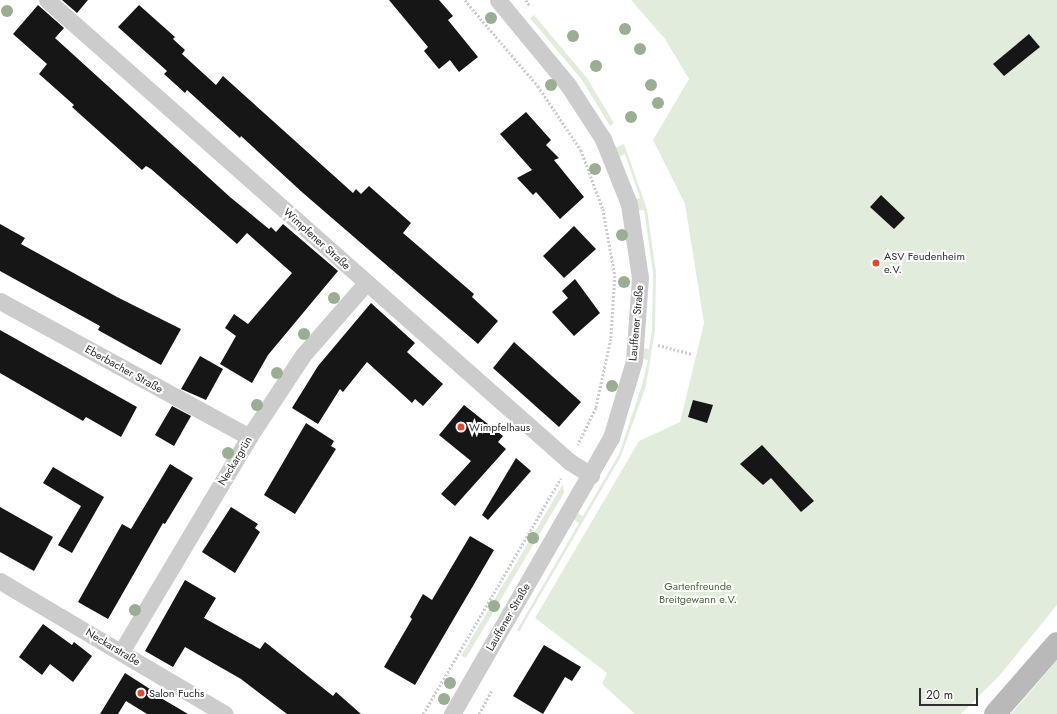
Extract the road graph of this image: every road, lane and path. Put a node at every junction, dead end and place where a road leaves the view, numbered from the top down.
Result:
1 (47, 0) edge
2 (465, 0) edge
3 (498, 0) edge
4 (526, 0) edge
5 (530, 6) dead end
6 (366, 283) junction
7 (0, 301) edge
8 (658, 345) dead end
9 (692, 354) dead end
10 (249, 438) junction
11 (570, 462) junction
12 (591, 475) junction
13 (0, 581) edge
14 (1057, 643) edge
15 (121, 652) junction
16 (491, 691) dead end
17 (225, 714) edge
18 (423, 714) edge
19 (452, 714) edge
20 (479, 714) edge
21 (995, 714) edge

1 - 6 street, Wimpfener Straße
2 - 11 path
3 - 12 street, Lauffener Straße
4 - 5 path
6 - 10 street, Neckargrün
6 - 11 street, Wimpfener Straße
7 - 10 street, Eberbacher Straße
8 - 9 path
10 - 15 street, Neckargrün
11 - 12 street, Wimpfener Straße
11 - 18 path
12 - 19 street, Lauffener Straße
13 - 15 street, Neckarstraße
14 - 21 main road
15 - 17 street, Neckarstraße
16 - 20 path

